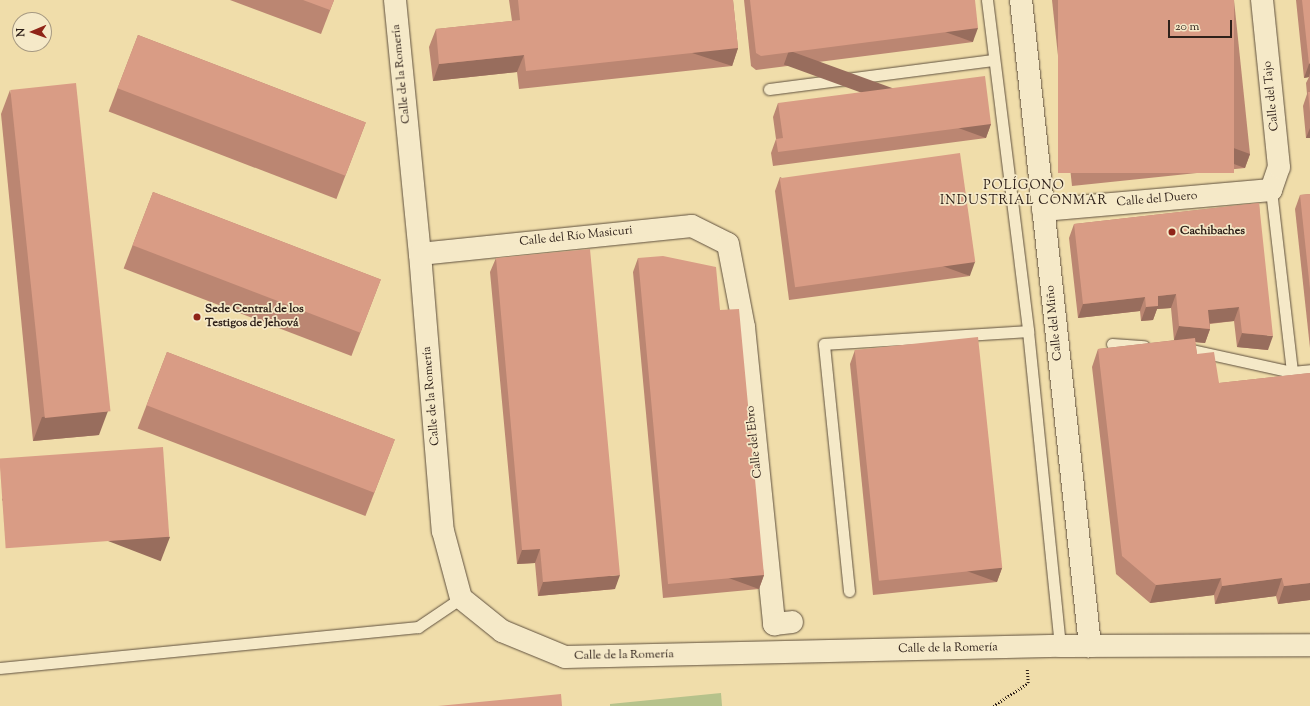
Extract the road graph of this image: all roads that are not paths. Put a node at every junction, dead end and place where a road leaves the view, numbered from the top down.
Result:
1 (395, 0) edge
2 (987, 0) edge
3 (1021, 0) edge
4 (1262, 0) edge
5 (994, 60) junction
6 (769, 89) dead end
7 (1271, 190) junction
8 (1043, 210) junction
9 (728, 244) joint
10 (420, 254) junction
11 (1028, 331) junction
12 (1112, 344) dead end
13 (1156, 347) edge
14 (1170, 348) edge
15 (1310, 370) edge
16 (1292, 372) junction
17 (848, 591) dead end
18 (461, 598) junction
19 (792, 622) dead end
20 (1310, 645) edge
21 (1060, 646) junction
22 (1090, 646) junction
23 (0, 668) edge

1 - 10 street, Calle de la Romería
2 - 5 lane
3 - 8 street, Calle del Miño
4 - 7 street, Calle del Tajo
5 - 6 lane
5 - 11 lane
7 - 8 street, Calle del Duero
7 - 16 lane
8 - 22 street, Calle del Miño
9 - 10 street, Calle del Río Masicuri
9 - 19 street, Calle del Ebro
10 - 18 street, Calle de la Romería
11 - 17 lane
11 - 21 lane
12 - 13 lane
14 - 16 lane
15 - 16 lane
18 - 21 street, Calle de la Romería
18 - 23 lane
20 - 22 street, Calle de la Romería
21 - 22 street, Calle de la Romería

